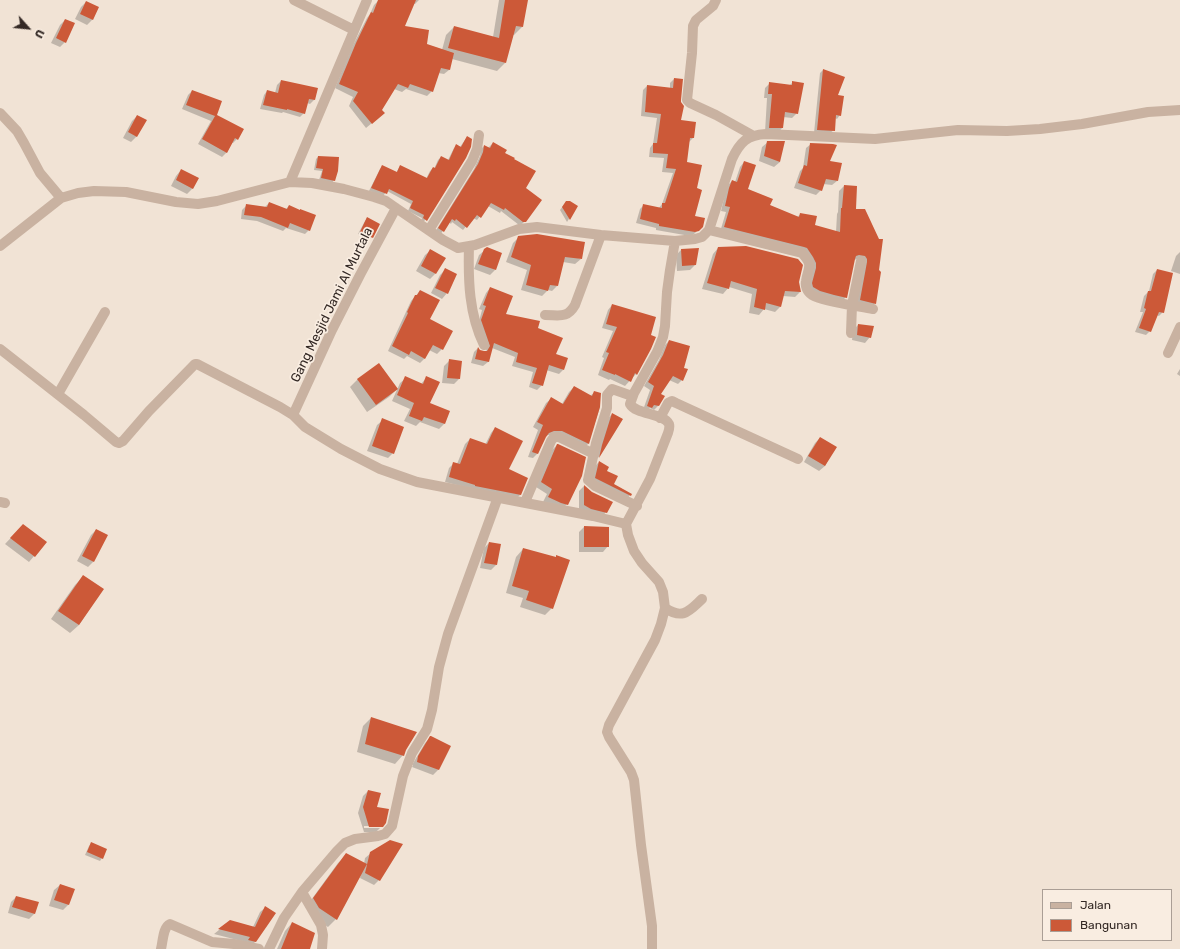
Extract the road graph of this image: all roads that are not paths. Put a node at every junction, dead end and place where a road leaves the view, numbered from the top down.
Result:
1 (294, 0) edge
2 (367, 0) edge
3 (716, 0) edge
4 (354, 30) junction
5 (1180, 110) edge
6 (0, 113) edge
7 (479, 135) dead end
8 (752, 135) junction
9 (290, 182) junction
10 (61, 198) junction
11 (396, 208) junction
12 (429, 230) junction
13 (709, 230) junction
14 (601, 235) junction
15 (675, 241) junction
16 (0, 246) edge
17 (469, 246) junction
18 (862, 262) dead end
19 (852, 305) junction
20 (873, 308) dead end
21 (105, 312) dead end
22 (545, 315) dead end
23 (1180, 327) edge
24 (851, 333) dead end
25 (484, 345) dead end
26 (0, 349) edge
27 (1168, 353) dead end
28 (58, 394) junction
29 (632, 396) junction
30 (293, 415) junction
31 (660, 418) junction
32 (594, 454) junction
33 (798, 459) dead end
34 (498, 497) junction
35 (525, 502) junction
36 (637, 506) junction
37 (626, 524) junction
38 (702, 599) dead end
39 (665, 608) junction
40 (302, 892) junction
41 (211, 946) edge
42 (161, 949) edge
43 (259, 949) edge
44 (269, 949) edge
45 (322, 949) edge
46 (652, 949) edge

1 - 4 street
2 - 4 street
3 - 8 street
4 - 9 street
5 - 8 street
6 - 10 street
7 - 12 street
8 - 13 street
9 - 10 street
9 - 11 street
10 - 16 street
11 - 12 street
11 - 30 street, Gang Mesjid Jami Al Murtala
12 - 17 street
13 - 15 street
13 - 19 street
14 - 15 street
14 - 17 street
14 - 22 street
15 - 29 street
17 - 25 street
18 - 19 street
19 - 20 street
19 - 24 street
21 - 28 street
23 - 27 street
26 - 28 street
28 - 30 street
29 - 31 street
29 - 32 street
30 - 34 street
31 - 33 street
31 - 36 street
32 - 35 street
32 - 36 street
34 - 35 street
34 - 40 street
35 - 37 street
36 - 37 street
37 - 39 street
38 - 39 street
39 - 46 street
40 - 44 street
40 - 45 street
41 - 42 street
41 - 43 street

